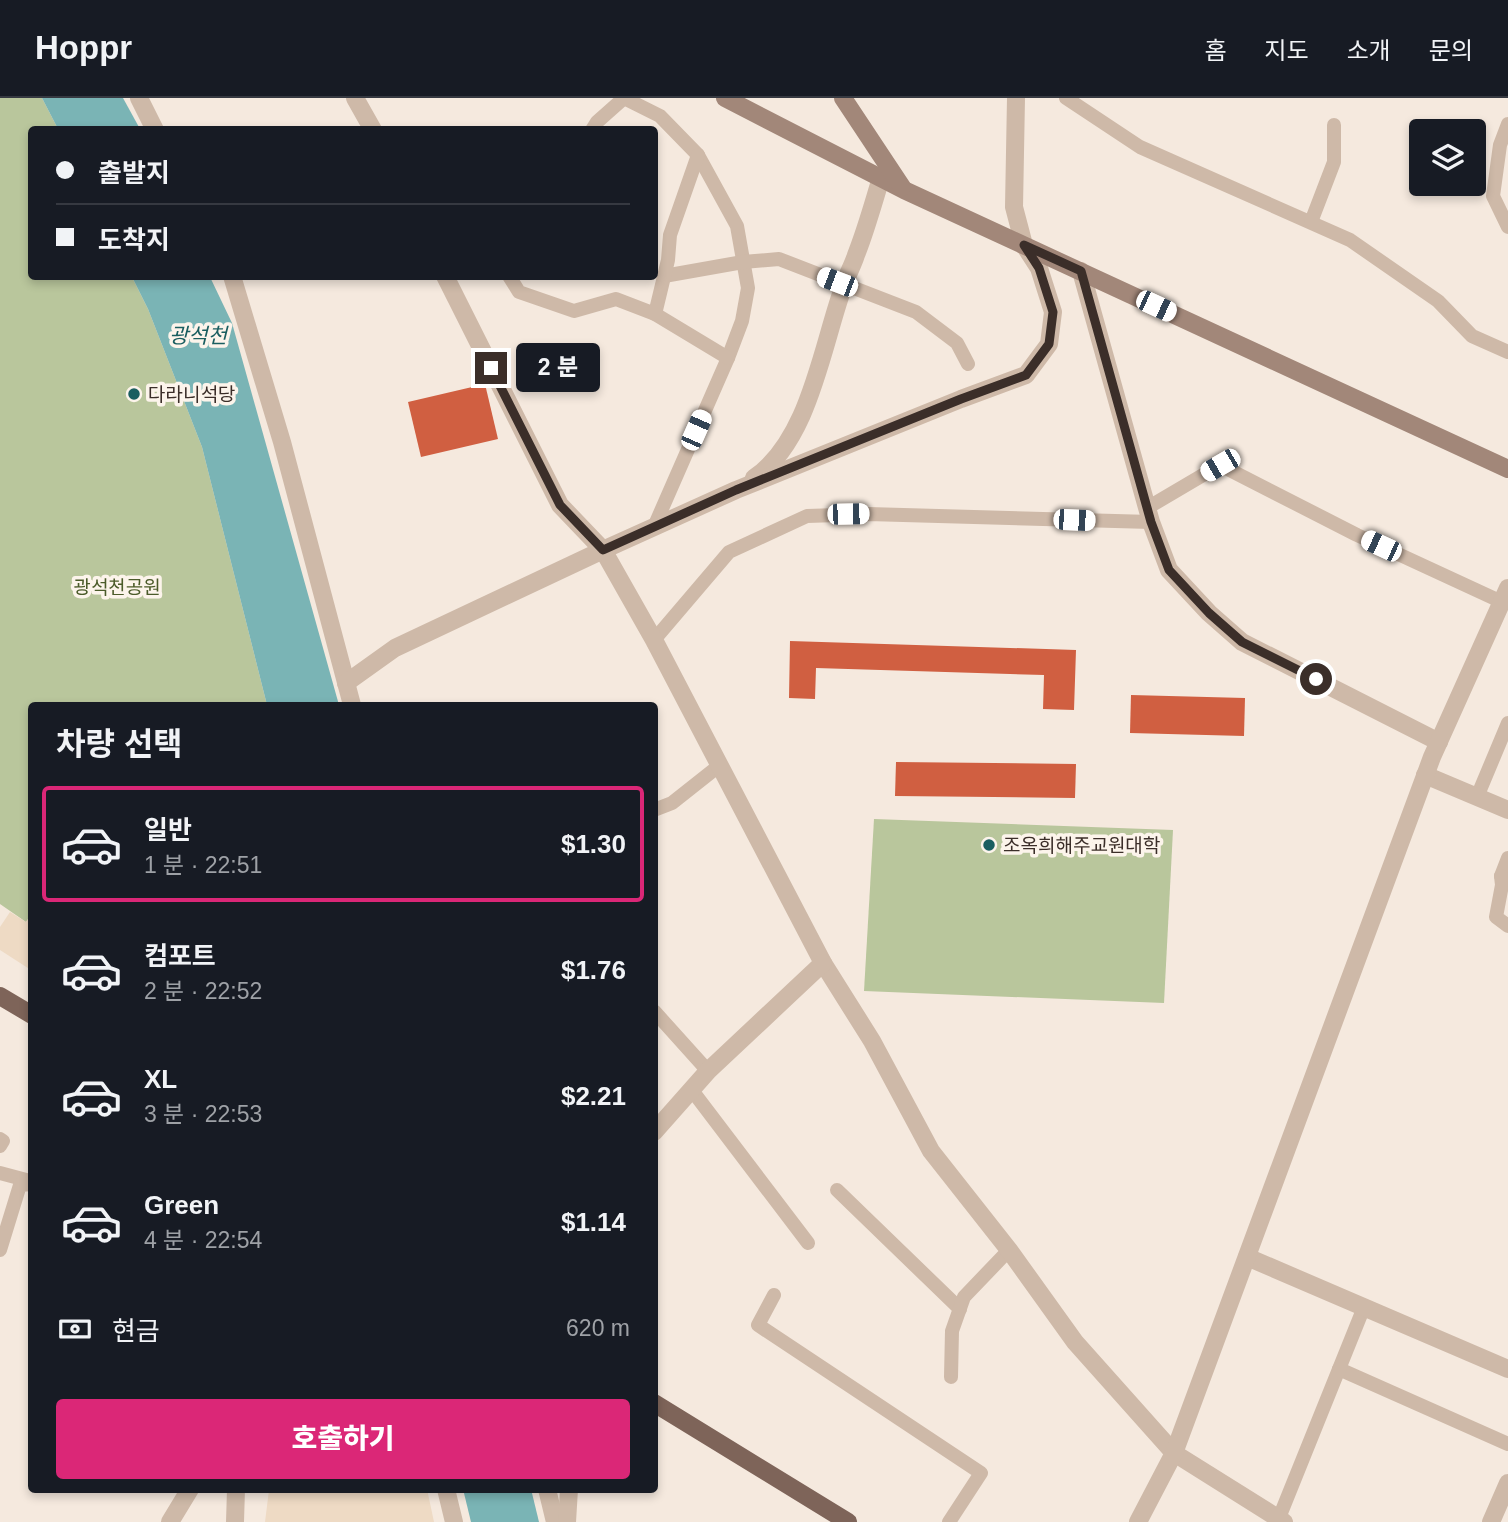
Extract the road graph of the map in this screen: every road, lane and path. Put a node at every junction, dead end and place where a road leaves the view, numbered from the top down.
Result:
1 (139, 98) edge
2 (355, 98) edge
3 (624, 98) edge
4 (727, 98) edge
5 (843, 98) edge
6 (1016, 98) edge
7 (1066, 98) edge
8 (1508, 124) edge
9 (1334, 125) dead end
10 (153, 126) edge
11 (372, 126) edge
12 (594, 126) edge
13 (698, 155) junction
14 (881, 178) junction
15 (904, 190) junction
16 (1311, 222) junction
17 (1508, 227) edge
18 (1024, 245) junction
19 (743, 261) junction
20 (1081, 271) junction
21 (664, 276) junction
22 (233, 280) edge
23 (447, 280) edge
24 (512, 280) edge
25 (844, 284) junction
26 (655, 314) junction
27 (1508, 352) edge
28 (728, 358) junction
29 (968, 364) dead end
30 (1508, 469) edge
31 (736, 490) junction
32 (1149, 515) junction
33 (654, 527) junction
34 (603, 550) junction
35 (1505, 595) edge
36 (654, 640) junction
37 (346, 683) junction
38 (351, 702) edge
39 (1508, 723) edge
40 (1438, 742) junction
41 (720, 765) junction
42 (1425, 775) junction
43 (1477, 797) junction
44 (658, 808) edge
45 (1508, 810) edge
46 (1508, 858) edge
47 (1505, 877) edge
48 (1508, 926) edge
49 (823, 963) junction
50 (0, 996) edge
51 (28, 1013) edge
52 (658, 1015) edge
53 (708, 1071) junction
54 (691, 1089) junction
55 (658, 1127) edge
56 (0, 1139) edge
57 (0, 1146) edge
58 (0, 1173) edge
59 (28, 1181) edge
60 (28, 1183) edge
61 (837, 1190) dead end
62 (808, 1243) dead end
63 (0, 1250) edge
64 (1009, 1250) junction
65 (1247, 1257) junction
66 (774, 1295) dead end
67 (1364, 1307) junction
68 (960, 1309) junction
69 (1339, 1369) junction
70 (1508, 1369) edge
71 (951, 1377) dead end
72 (658, 1405) edge
73 (1508, 1444) edge
74 (1174, 1453) junction
75 (1508, 1483) edge
76 (188, 1493) edge
77 (236, 1493) edge
78 (447, 1493) edge
79 (548, 1493) edge
80 (569, 1493) edge
81 (1282, 1520) edge
82 (170, 1522) edge
83 (235, 1522) edge
84 (454, 1522) edge
85 (555, 1522) edge
86 (567, 1522) edge
87 (848, 1522) edge
88 (949, 1522) edge
89 (1138, 1522) edge
90 (1491, 1522) edge

1 - 10 street
2 - 11 street
3 - 12 street
3 - 13 street
4 - 14 main road
5 - 15 main road
6 - 18 street
7 - 16 street
8 - 17 street
9 - 16 street
13 - 19 street
13 - 21 street
14 - 15 main road
14 - 25 street
15 - 18 main road
16 - 27 street
18 - 20 main road
18 - 31 street
19 - 21 street
19 - 25 street
19 - 28 street
20 - 30 main road
20 - 32 street
21 - 26 street
22 - 37 street
23 - 34 street
24 - 26 street
25 - 29 street
25 - 31 street
26 - 28 street
28 - 33 street
31 - 33 street
32 - 35 street
32 - 36 street
32 - 40 street
33 - 34 street
34 - 36 street
34 - 37 street
35 - 40 street
36 - 41 street
37 - 38 street
39 - 43 street
40 - 42 street
41 - 44 street
41 - 49 street
42 - 43 street
42 - 65 street
43 - 45 street
46 - 47 street
47 - 48 street
49 - 53 street
49 - 64 street
50 - 51 main road
52 - 53 street
53 - 54 street
54 - 55 street
54 - 62 street
56 - 57 street
58 - 59 street
60 - 63 street
61 - 68 street
64 - 68 street
64 - 74 street
65 - 67 street
65 - 74 street
66 - 88 street
67 - 69 street
67 - 70 street
68 - 71 street
69 - 73 street
69 - 81 street
72 - 87 main road
74 - 81 street
74 - 89 street
75 - 90 street
76 - 82 street
77 - 83 street
78 - 84 street
79 - 85 street
80 - 86 street

